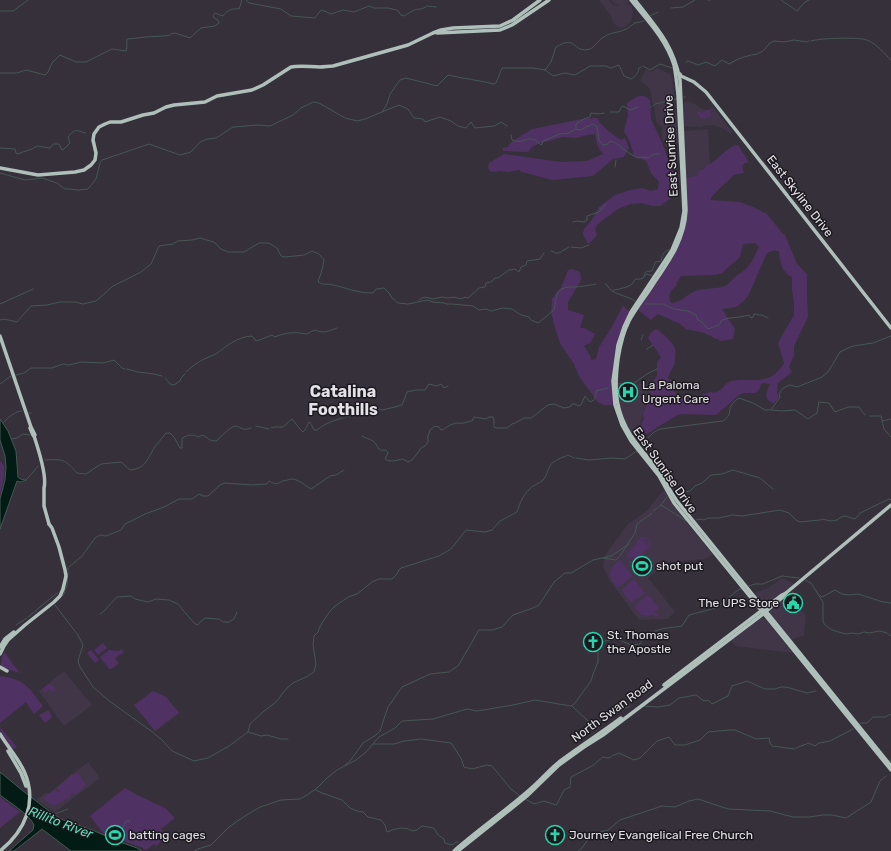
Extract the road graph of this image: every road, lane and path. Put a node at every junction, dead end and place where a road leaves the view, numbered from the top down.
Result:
1 (540, 0) edge
2 (549, 0) edge
3 (633, 1) edge
4 (432, 34) junction
5 (678, 69) junction
6 (691, 80) junction
7 (679, 81) junction
8 (0, 168) edge
9 (891, 328) edge
10 (0, 336) edge
11 (891, 505) edge
12 (763, 611) junction
13 (25, 625) junction
14 (0, 646) edge
15 (0, 654) edge
16 (0, 667) edge
17 (7, 671) dead end
18 (664, 687) junction
19 (0, 734) edge
20 (0, 739) edge
21 (891, 766) edge
22 (891, 770) edge
23 (28, 792) junction
24 (0, 851) edge
25 (454, 851) edge
26 (458, 851) edge

1 - 4 main road
2 - 4 main road
3 - 5 main road
3 - 7 main road
4 - 8 main road
5 - 6 main road, East Skyline Drive
5 - 7 main road
6 - 7 main road
6 - 9 main road, East Skyline Drive
7 - 12 main road, East Sunrise Drive
10 - 13 main road
11 - 12 main road, North Swan Road
12 - 18 main road, North Swan Road
12 - 21 main road, East Sunrise Drive
12 - 22 main road, East Sunrise Drive
13 - 14 main road
13 - 15 main road
16 - 17 main road
18 - 25 main road, North Swan Road
18 - 26 main road, North Swan Road
19 - 23 main road
20 - 23 main road
23 - 24 main road

